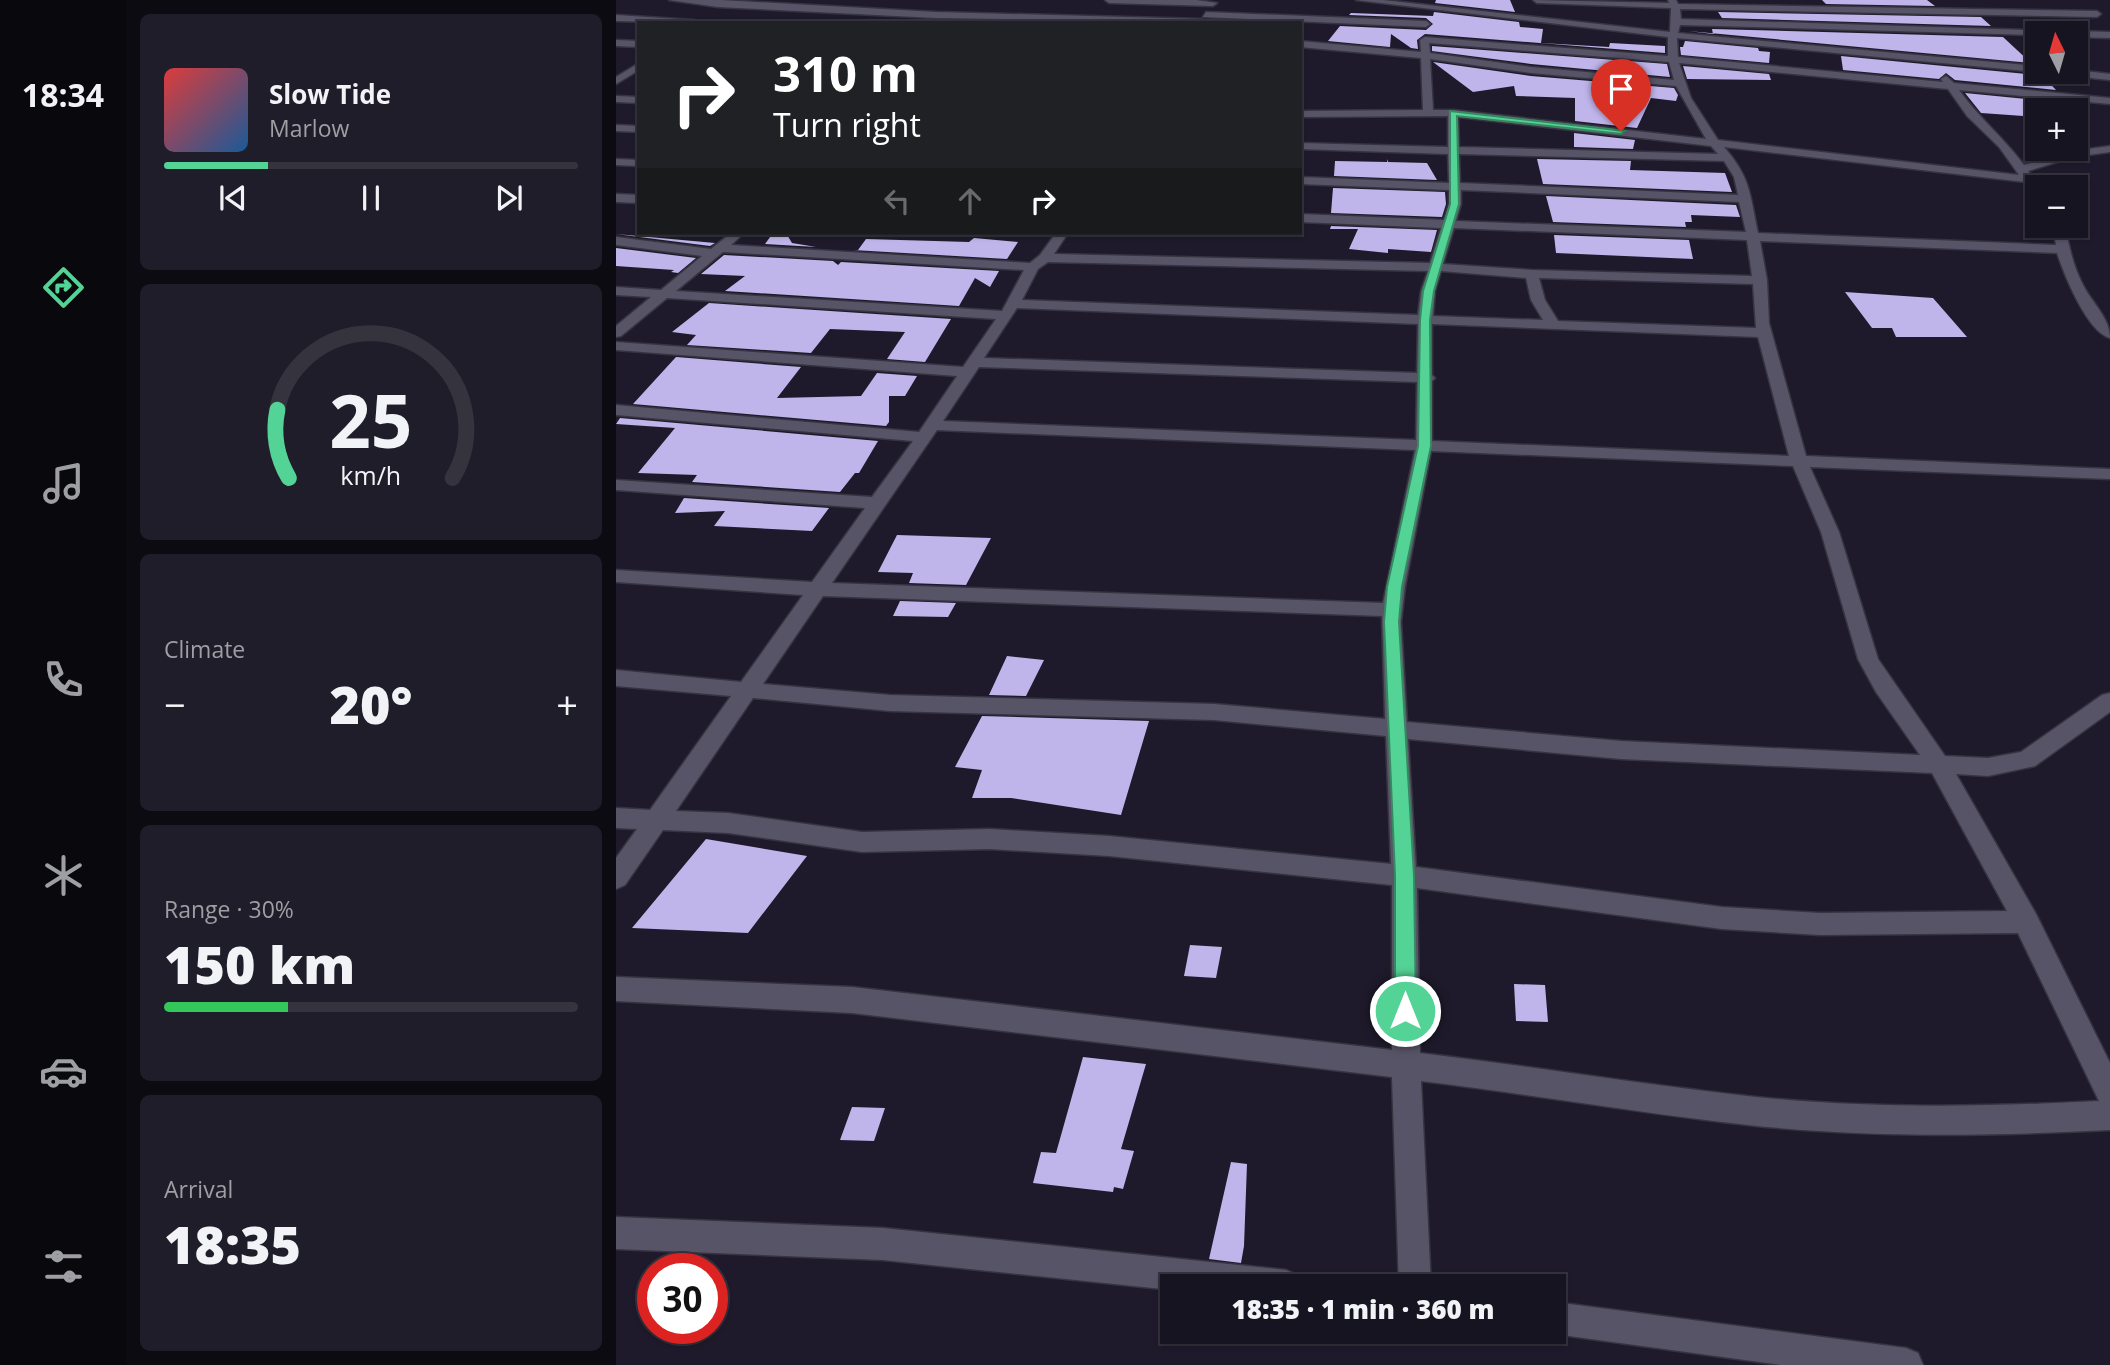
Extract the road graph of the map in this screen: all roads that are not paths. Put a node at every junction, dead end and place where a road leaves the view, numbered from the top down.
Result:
1 (673, 0) edge
2 (1109, 0) edge
3 (1360, 0) edge
4 (1537, 0) edge
5 (1879, 0) edge
6 (2077, 0) edge
7 (720, 2) edge
8 (1214, 2) edge
9 (1673, 3) edge
10 (1428, 5) edge
11 (1888, 11) junction
12 (969, 15) edge
13 (616, 18) edge
14 (1203, 20) edge
15 (664, 21) edge
16 (698, 21) edge
17 (1259, 21) edge
18 (1302, 22) edge
19 (1678, 22) junction
20 (1426, 24) junction
21 (1905, 30) junction
22 (2025, 32) edge
23 (2088, 34) edge
24 (1675, 35) junction
25 (2110, 35) edge
26 (1425, 40) junction
27 (1913, 40) dead end
28 (616, 43) edge
29 (637, 44) edge
30 (1302, 44) edge
31 (1920, 49) dead end
32 (1424, 55) junction
33 (1928, 58) junction
34 (1673, 61) junction
35 (2025, 68) edge
36 (616, 69) edge
37 (635, 71) edge
38 (2088, 75) edge
39 (2110, 77) edge
40 (616, 81) edge
41 (1679, 83) junction
42 (1951, 86) junction
43 (616, 99) edge
44 (637, 100) edge
45 (2110, 101) edge
46 (1428, 112) junction
47 (1453, 113) junction
48 (1302, 114) edge
49 (616, 128) edge
50 (637, 129) edge
51 (1714, 143) junction
52 (1302, 146) edge
53 (1454, 149) junction
54 (2110, 149) edge
55 (1727, 158) junction
56 (616, 162) edge
57 (637, 163) edge
58 (2023, 174) junction
59 (2025, 176) edge
60 (1302, 180) edge
61 (1455, 186) junction
62 (616, 198) edge
63 (637, 199) edge
64 (1744, 199) junction
65 (1302, 218) edge
66 (1450, 224) junction
67 (735, 235) edge
68 (1060, 235) edge
69 (1752, 236) junction
70 (2060, 238) edge
71 (616, 241) edge
72 (2061, 249) junction
73 (716, 250) junction
74 (1039, 262) junction
75 (1436, 267) junction
76 (1532, 274) junction
77 (1760, 280) junction
78 (616, 291) edge
79 (665, 295) junction
80 (1009, 310) junction
81 (1425, 320) junction
82 (1552, 323) junction
83 (2108, 331) edge
84 (616, 332) edge
85 (1765, 333) junction
86 (616, 346) edge
87 (971, 367) junction
88 (1427, 378) junction
89 (616, 410) edge
90 (927, 431) junction
91 (1424, 446) junction
92 (1799, 460) junction
93 (2110, 474) edge
94 (616, 485) edge
95 (877, 503) junction
96 (616, 576) edge
97 (817, 589) junction
98 (1392, 610) junction
99 (616, 678) edge
100 (746, 692) junction
101 (2110, 701) edge
102 (1395, 729) junction
103 (1938, 766) junction
104 (616, 818) edge
105 (655, 821) junction
106 (1404, 876) junction
107 (616, 878) edge
108 (2027, 922) junction
109 (616, 989) edge
110 (1406, 1065) junction
111 (2110, 1093) edge
112 (2110, 1115) edge
113 (616, 1233) edge
114 (1171, 1274) edge
115 (1415, 1274) edge
116 (1566, 1320) edge
117 (1906, 1365) edge

1 - 7 street
2 - 8 street
3 - 10 street
4 - 9 street
5 - 11 street
6 - 11 street
7 - 12 street
7 - 16 street
8 - 14 street
9 - 11 street
9 - 19 street
10 - 20 street
10 - 24 street
11 - 21 street
12 - 14 street
13 - 15 street
14 - 17 street
18 - 20 street
19 - 21 street
19 - 24 street
20 - 26 street
21 - 22 street
21 - 27 street
23 - 25 street
24 - 33 street
24 - 34 street
26 - 32 street
26 - 34 street
28 - 29 street
30 - 32 street
31 - 33 street
32 - 41 street
32 - 46 street
33 - 35 street
33 - 42 street
34 - 41 street
34 - 42 street
36 - 37 street
37 - 40 street
38 - 39 street
41 - 51 street
42 - 45 street
42 - 58 street
43 - 44 street
46 - 47 street
46 - 48 street
47 - 51 street
47 - 53 street
49 - 50 street
51 - 55 street
51 - 58 street
52 - 53 street
53 - 55 street
53 - 61 street
54 - 58 street
55 - 64 street
56 - 57 street
58 - 59 street
60 - 61 street
61 - 64 street
61 - 66 street
62 - 63 street
64 - 69 street
65 - 66 street
66 - 69 street
66 - 75 street
67 - 73 street
68 - 74 street
69 - 72 street
69 - 77 street
70 - 72 street
71 - 73 street
72 - 83 street
73 - 74 street
73 - 79 street
74 - 75 street
74 - 80 street
75 - 76 street
75 - 81 street
76 - 77 street
76 - 82 street
77 - 85 street
78 - 79 street
79 - 80 street
79 - 84 street
80 - 81 street
80 - 87 street
81 - 82 street
81 - 88 street
82 - 85 street
85 - 92 street
86 - 87 street
87 - 88 street
87 - 90 street
88 - 91 street
89 - 90 street
90 - 91 street
90 - 95 street
91 - 92 street
91 - 98 street
92 - 93 street
92 - 103 street
94 - 95 street
95 - 97 street
96 - 97 street
97 - 98 street
97 - 100 street
98 - 102 street
99 - 100 street
100 - 102 street
100 - 105 street
101 - 103 street
102 - 103 street
102 - 106 street
103 - 108 street
104 - 105 street
105 - 106 street
105 - 107 street
106 - 108 street
106 - 110 street
108 - 111 street
109 - 110 street
110 - 112 street
110 - 115 street
113 - 114 street
116 - 117 street

